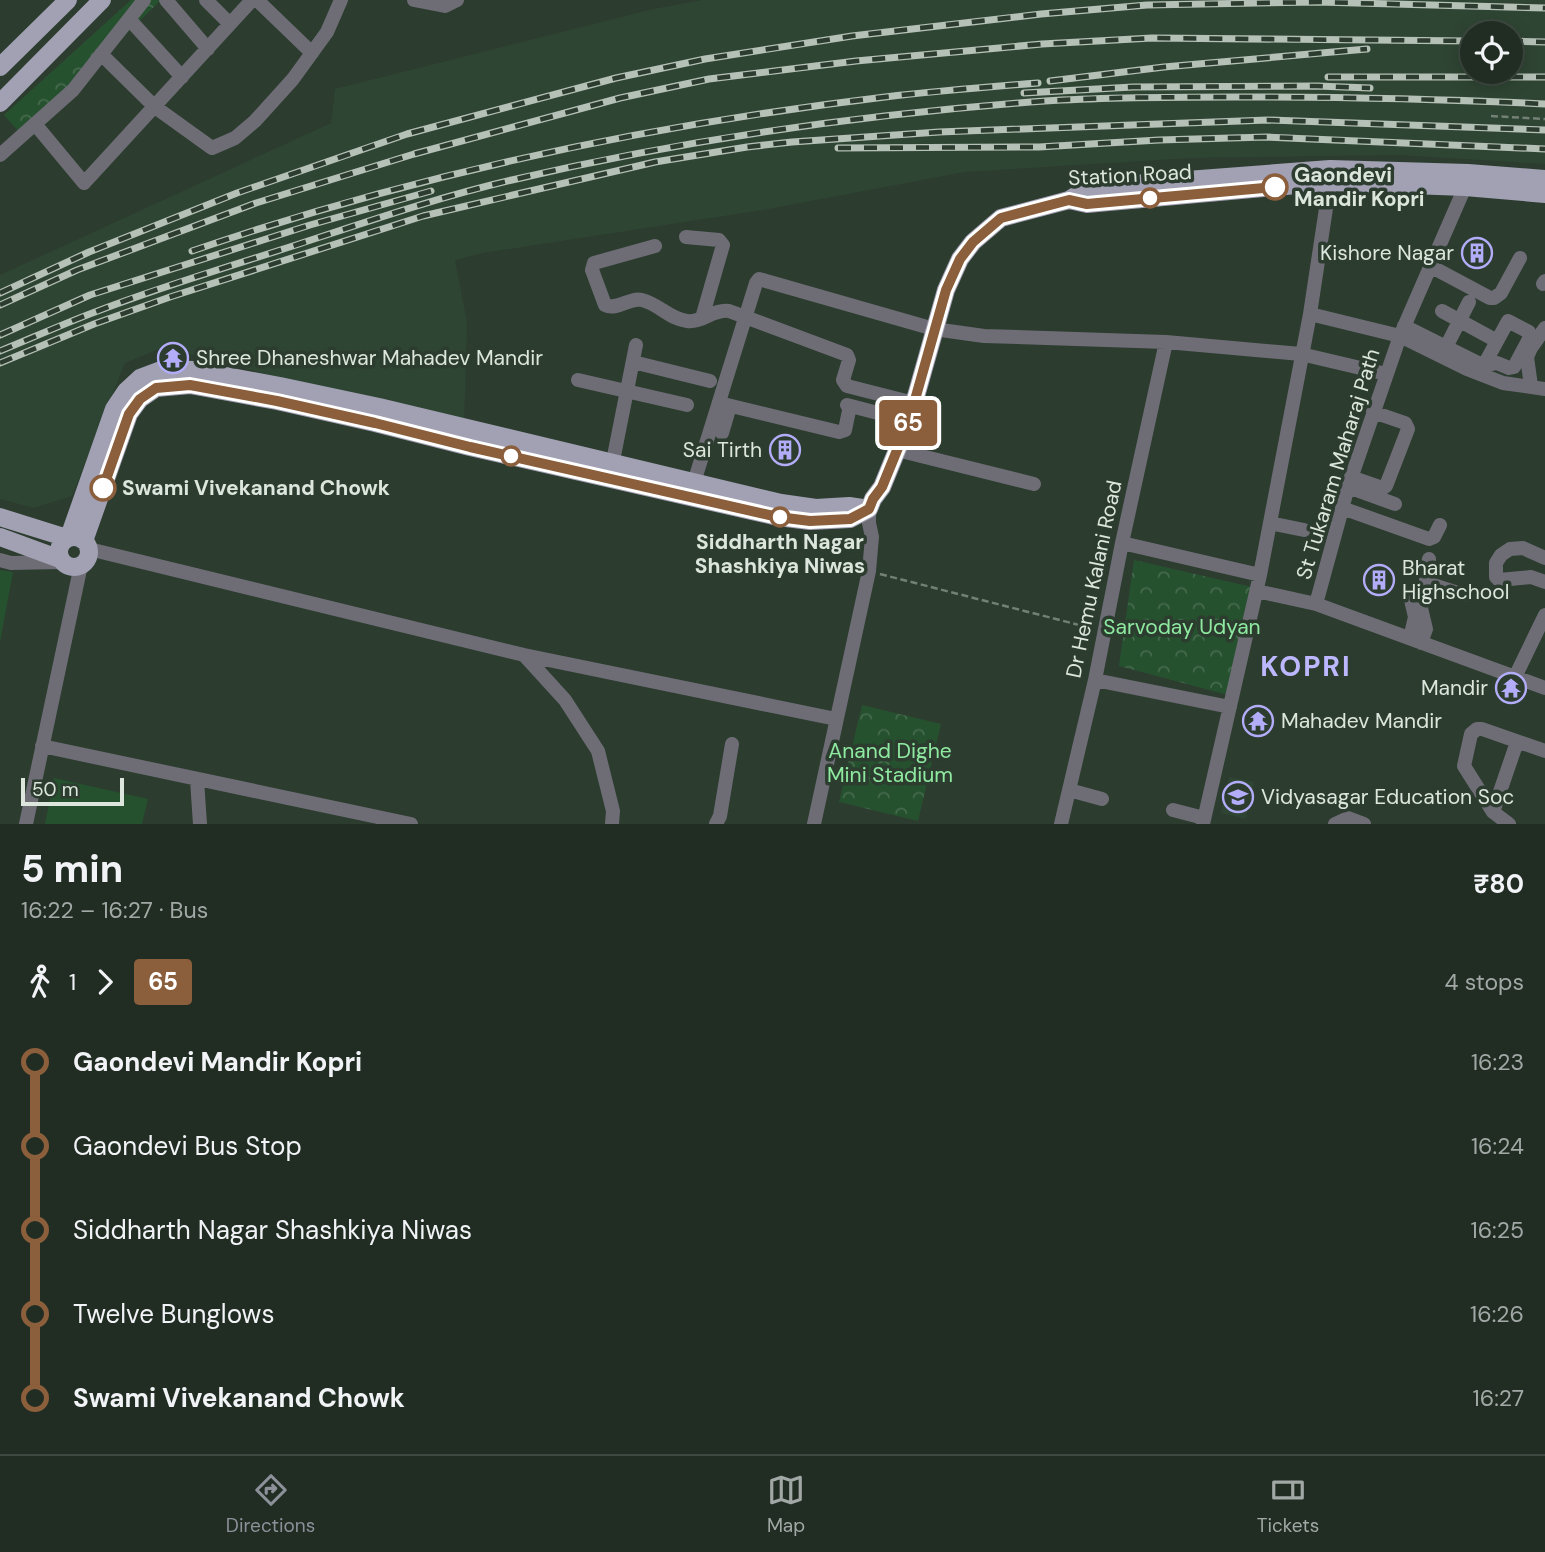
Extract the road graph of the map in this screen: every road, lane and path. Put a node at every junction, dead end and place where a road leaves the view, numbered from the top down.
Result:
1 (68, 0) edge
2 (89, 0) edge
3 (102, 0) edge
4 (144, 0) edge
5 (166, 0) edge
6 (206, 0) edge
7 (254, 0) edge
8 (341, 0) edge
9 (414, 0) edge
10 (457, 0) edge
11 (129, 19) junction
12 (230, 24) junction
13 (208, 48) junction
14 (312, 53) junction
15 (101, 54) junction
16 (27, 63) junction
17 (0, 67) edge
18 (182, 77) junction
19 (0, 78) edge
20 (0, 102) edge
21 (155, 107) junction
22 (1491, 116) dead end
23 (1545, 119) edge
24 (35, 124) junction
25 (0, 155) edge
26 (1330, 176) junction
27 (1466, 180) junction
28 (1533, 183) edge
29 (1545, 194) edge
30 (686, 237) dead end
31 (655, 246) dead end
32 (1520, 258) dead end
33 (1430, 266) junction
34 (1469, 302) dead end
35 (1443, 311) dead end
36 (1310, 314) junction
37 (745, 317) junction
38 (702, 318) junction
39 (1460, 321) junction
40 (1545, 328) edge
41 (934, 329) junction
42 (1402, 331) junction
43 (1497, 341) junction
44 (1166, 342) junction
45 (636, 345) dead end
46 (1444, 351) junction
47 (1301, 354) junction
48 (633, 362) junction
49 (1484, 365) junction
50 (1386, 374) junction
51 (1545, 378) edge
52 (578, 380) dead end
53 (710, 381) dead end
54 (1535, 383) edge
55 (627, 391) junction
56 (914, 403) junction
57 (687, 405) dead end
58 (724, 405) junction
59 (1375, 408) junction
60 (1414, 419) dead end
61 (909, 421) junction
62 (722, 433) dead end
63 (897, 450) junction
64 (611, 470) junction
65 (1349, 482) junction
66 (1034, 484) dead end
67 (692, 489) junction
68 (1395, 504) dead end
69 (869, 509) junction
70 (1341, 511) junction
71 (0, 517) edge
72 (1270, 523) junction
73 (1440, 525) dead end
74 (1304, 530) dead end
75 (1396, 535) dead end
76 (0, 537) edge
77 (1122, 543) junction
78 (73, 550) junction
79 (1545, 558) edge
80 (1429, 559) dead end
81 (0, 560) edge
82 (869, 570) junction
83 (1260, 575) junction
84 (1545, 582) edge
85 (1427, 583) junction
86 (1257, 591) junction
87 (1464, 595) dead end
88 (1410, 600) dead end
89 (1316, 604) junction
90 (1545, 615) edge
91 (1104, 631) junction
92 (1415, 640) junction
93 (524, 655) junction
94 (1515, 677) junction
95 (1095, 680) junction
96 (1545, 688) edge
97 (1230, 708) junction
98 (836, 719) junction
99 (1517, 742) junction
100 (732, 744) dead end
101 (42, 747) junction
102 (1545, 751) edge
103 (197, 780) junction
104 (1069, 790) junction
105 (1102, 799) dead end
106 (1173, 810) dead end
107 (1493, 812) junction
108 (1204, 821) edge
109 (26, 824) edge
110 (201, 824) edge
111 (411, 824) edge
112 (612, 824) edge
113 (716, 824) edge
114 (814, 824) edge
115 (1061, 824) edge
116 (1335, 824) edge
117 (1364, 824) edge
118 (1509, 824) edge

1 - 17 main road
2 - 16 main road
3 - 20 main road
4 - 11 street
5 - 13 street
6 - 12 street
7 - 12 street
7 - 14 street
8 - 14 street
9 - 10 street
11 - 15 street
11 - 18 street
12 - 13 street
13 - 18 street
14 - 21 street
15 - 21 street
15 - 24 street
16 - 19 main road
16 - 20 main road
18 - 21 street
21 - 24 street
22 - 23 path
24 - 25 street
26 - 27 main road, Station Road
26 - 36 street
26 - 41 main road, Station Road
27 - 28 main road, Station Road
27 - 33 street, St Tukaram Maharaj Path
28 - 29 main road, Station Road
30 - 38 street
31 - 38 street
32 - 33 street
33 - 42 street, St Tukaram Maharaj Path
34 - 39 street
35 - 39 street
36 - 42 street
36 - 47 street
37 - 38 street
37 - 41 street
37 - 56 street
37 - 58 street
39 - 43 street
39 - 46 street
40 - 54 street
41 - 44 street
41 - 56 main road, Station Road
42 - 46 street
42 - 50 street, St Tukaram Maharaj Path
43 - 49 street
43 - 49 street
44 - 47 street
44 - 77 street, Dr Hemu Kalani Road
45 - 48 street
46 - 49 street
46 - 54 street
47 - 50 street
47 - 72 street
48 - 53 street
48 - 55 street
50 - 59 street, St Tukaram Maharaj Path
51 - 54 street
52 - 55 street
55 - 57 street
55 - 64 street
56 - 61 main road, Station Road
58 - 61 street
58 - 62 street
58 - 67 street
59 - 60 street
59 - 65 street, St Tukaram Maharaj Path
59 - 65 street
61 - 63 main road, Station Road
63 - 66 street
63 - 69 main road, Station Road
64 - 67 main road
64 - 78 main road
65 - 68 street
65 - 70 street, St Tukaram Maharaj Path
67 - 69 main road
69 - 82 street
70 - 73 street
70 - 75 street
70 - 89 street, St Tukaram Maharaj Path
71 - 78 main road
72 - 74 street
72 - 83 street
76 - 78 main road
77 - 83 street
77 - 91 street, Dr Hemu Kalani Road
78 - 81 street
78 - 93 street
78 - 101 street
79 - 84 street
80 - 85 street
82 - 91 path
82 - 98 street
83 - 86 street
85 - 87 street
85 - 92 street
86 - 89 street
86 - 97 street
88 - 92 street
89 - 92 street
90 - 94 street
91 - 95 street, Dr Hemu Kalani Road
92 - 94 street
93 - 98 street
93 - 112 street
94 - 96 street
95 - 97 street
95 - 104 street, Dr Hemu Kalani Road
97 - 108 street
98 - 114 street
99 - 102 street
99 - 107 street
99 - 107 street
100 - 113 street
101 - 103 street
101 - 109 street
103 - 110 street
103 - 111 street
104 - 105 street
104 - 115 street, Dr Hemu Kalani Road
106 - 108 street
107 - 118 street
116 - 117 street

